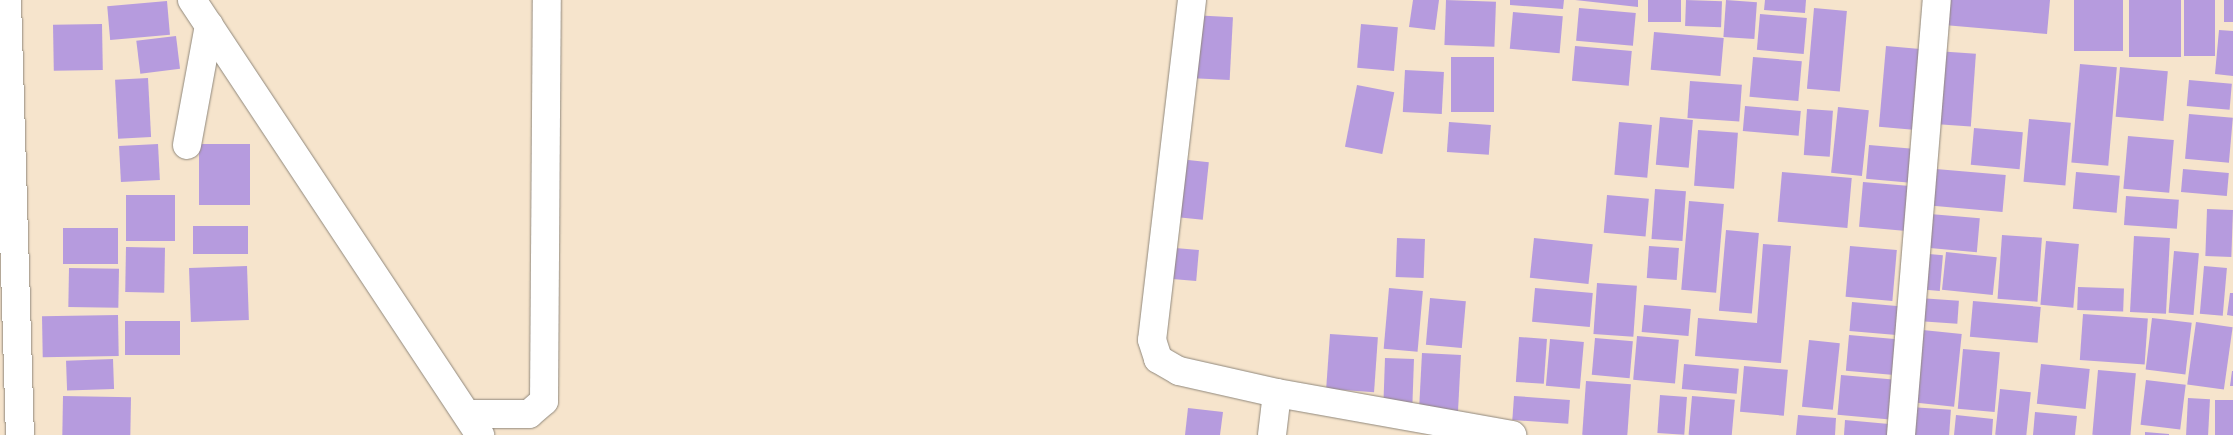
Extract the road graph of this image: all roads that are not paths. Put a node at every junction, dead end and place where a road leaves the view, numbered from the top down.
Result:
1 (7, 0) edge
2 (192, 0) edge
3 (547, 0) edge
4 (1192, 0) edge
5 (1937, 0) edge
6 (209, 26) junction
7 (188, 146) dead end
8 (1278, 393) junction
9 (473, 425) edge
10 (20, 435) edge
11 (1272, 435) edge
12 (1512, 435) edge
13 (1901, 435) edge

1 - 10 street
2 - 6 street
3 - 9 street
4 - 8 street
5 - 13 street
6 - 7 street
6 - 9 street
8 - 11 street
8 - 12 street

